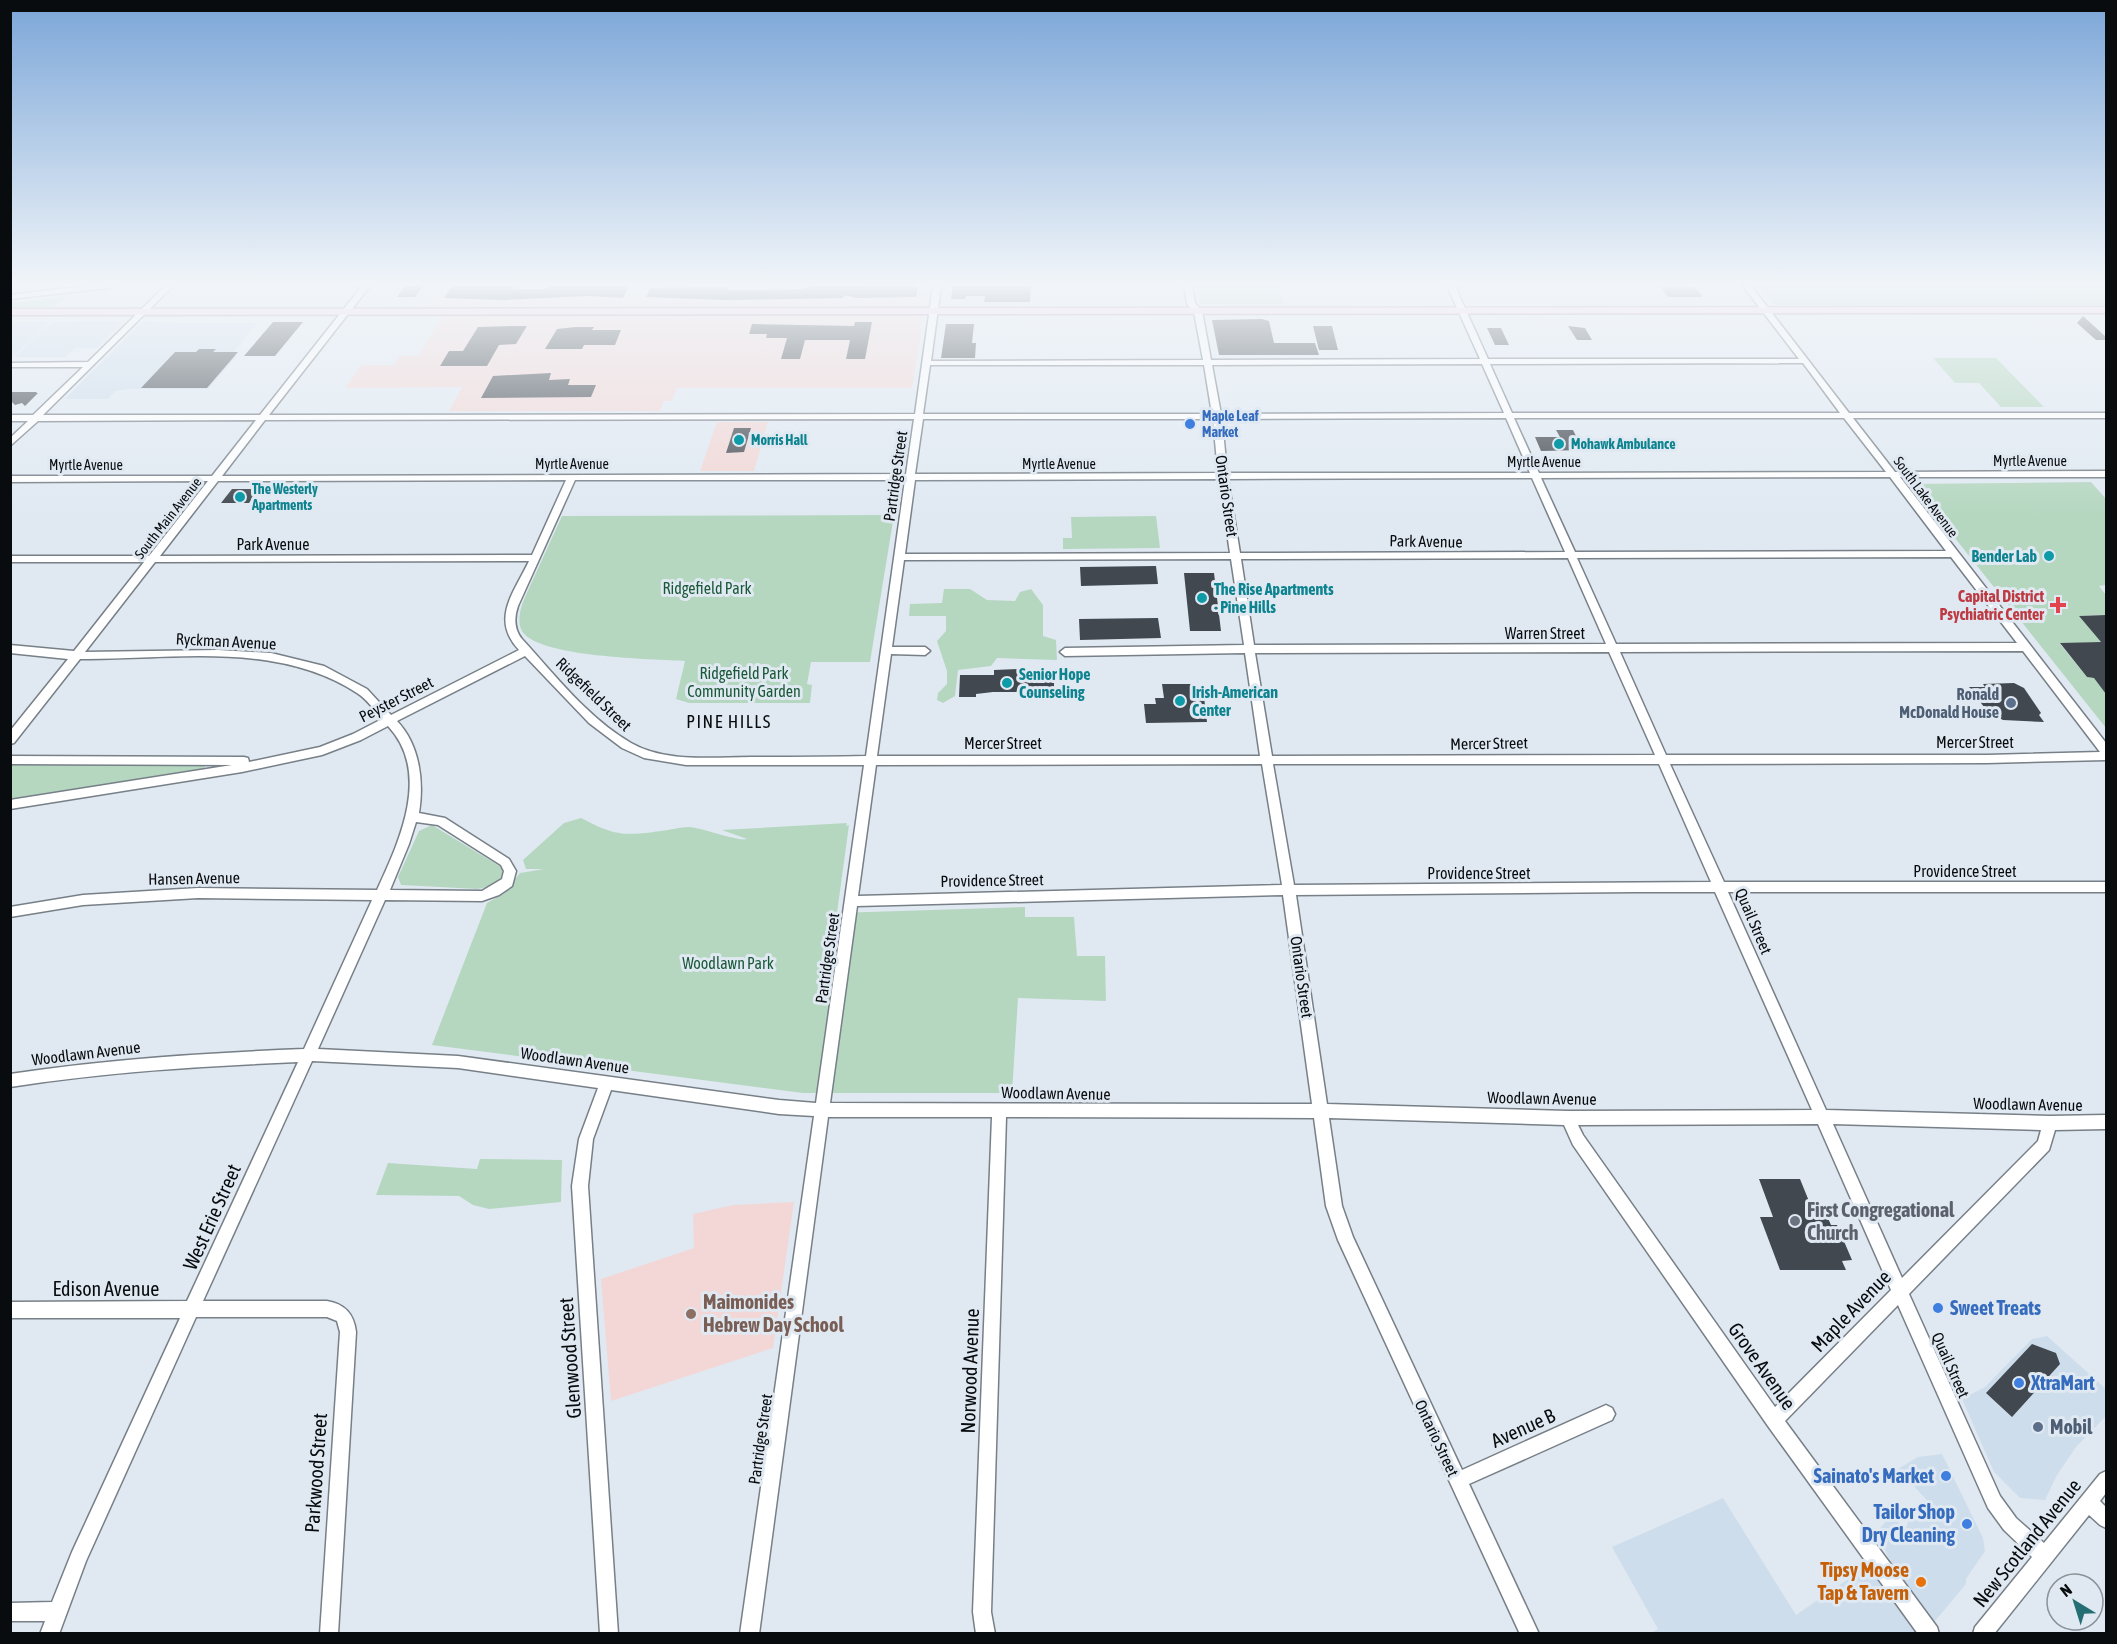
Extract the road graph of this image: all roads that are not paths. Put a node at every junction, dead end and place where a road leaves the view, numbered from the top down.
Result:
1 (306, 363) edge
2 (926, 363) joint
3 (1208, 363) junction
4 (1247, 363) edge
5 (1487, 363) edge
6 (1805, 363) edge
7 (89, 364) joint
8 (10, 365) edge
9 (1844, 414) junction
10 (2106, 415) edge
11 (1217, 416) junction
12 (1510, 416) junction
13 (919, 417) junction
14 (10, 418) edge
15 (35, 418) junction
16 (263, 418) junction
17 (10, 443) edge
18 (1893, 474) junction
19 (2106, 474) edge
20 (1538, 475) junction
21 (911, 477) junction
22 (1223, 477) junction
23 (216, 478) junction
24 (572, 478) junction
25 (10, 479) edge
26 (1952, 554) junction
27 (1236, 556) junction
28 (1571, 556) junction
29 (900, 557) junction
30 (535, 558) junction
31 (10, 559) edge
32 (152, 559) junction
33 (2026, 647) junction
34 (1612, 648) junction
35 (1249, 649) junction
36 (887, 650) junction
37 (526, 651) junction
38 (925, 651) dead end
39 (14, 652) edge
40 (1065, 652) dead end
41 (78, 654) junction
42 (391, 720) junction
43 (10, 740) edge
44 (2106, 751) edge
45 (2106, 756) edge
46 (1661, 758) junction
47 (872, 759) junction
48 (10, 760) edge
49 (275, 762) junction
50 (1267, 762) junction
51 (10, 806) edge
52 (413, 817) junction
53 (2106, 887) edge
54 (1722, 888) junction
55 (1289, 891) junction
56 (379, 894) junction
57 (851, 901) junction
58 (10, 912) edge
59 (308, 1055) junction
60 (10, 1081) edge
61 (606, 1083) junction
62 (823, 1110) junction
63 (999, 1110) junction
64 (1321, 1111) junction
65 (1821, 1117) junction
66 (1568, 1118) junction
67 (2106, 1122) edge
68 (2050, 1123) junction
69 (1900, 1292) junction
70 (10, 1310) edge
71 (193, 1310) junction
72 (343, 1315) joint
73 (1606, 1414) dead end
74 (1774, 1420) junction
75 (2106, 1480) edge
76 (1457, 1481) junction
77 (2089, 1502) junction
78 (2106, 1519) edge
79 (2045, 1556) junction
80 (56, 1611) junction
81 (10, 1612) edge
82 (49, 1634) edge
83 (329, 1634) edge
84 (609, 1634) edge
85 (748, 1634) edge
86 (986, 1634) edge
87 (1530, 1634) edge
88 (1929, 1634) edge
89 (1982, 1634) edge

1 - 16 street, South Main Avenue
2 - 3 street
2 - 13 street, Partridge Street
3 - 4 street
3 - 11 street, Ontario Street
5 - 12 street, Quail Street
6 - 9 street, South Lake Avenue
7 - 8 street
7 - 15 street
9 - 10 street
9 - 12 street
9 - 18 street, South Lake Avenue
11 - 12 street
11 - 13 street
11 - 22 street, Ontario Street
12 - 20 street, Quail Street
13 - 16 street
13 - 21 street, Partridge Street
14 - 15 street
15 - 16 street
15 - 17 street
16 - 23 street, South Main Avenue
18 - 19 street, Myrtle Avenue
18 - 20 street, Myrtle Avenue
18 - 26 street, South Lake Avenue
20 - 22 street, Myrtle Avenue
20 - 28 street, Quail Street
21 - 22 street, Myrtle Avenue
21 - 24 street, Myrtle Avenue
21 - 29 street, Partridge Street
22 - 27 street, Ontario Street
23 - 24 street, Myrtle Avenue
23 - 25 street, Myrtle Avenue
23 - 32 street, South Main Avenue
24 - 30 street, Ridgefield Street
26 - 28 street, Park Avenue
26 - 33 street, South Lake Avenue
27 - 28 street, Park Avenue
27 - 29 street, Park Avenue
27 - 35 street, Ontario Street
28 - 34 street, Quail Street
29 - 36 street, Partridge Street
30 - 32 street, Park Avenue
30 - 37 street, Ridgefield Street
31 - 32 street, Park Avenue
32 - 41 street, South Main Avenue
33 - 34 street, Warren Street
33 - 44 street, South Lake Avenue
34 - 35 street, Warren Street
34 - 46 street, Quail Street
35 - 40 street, Warren Street
35 - 50 street, Ontario Street
36 - 38 street
36 - 47 street, Partridge Street
37 - 42 street, Peyster Street
37 - 47 street, Ridgefield Street
39 - 41 street, Ryckman Avenue
41 - 42 street, Ryckman Avenue
41 - 43 street, South Main Avenue
42 - 49 street, Peyster Street
42 - 52 street, Ryckman Avenue
45 - 46 street, Mercer Street
46 - 50 street, Mercer Street
46 - 54 street, Quail Street
47 - 50 street, Mercer Street
47 - 57 street, Partridge Street
48 - 49 street, Peyster Street
49 - 51 street, Peyster Street
50 - 55 street, Ontario Street
52 - 56 street, West Erie Street
52 - 56 street
53 - 54 street, Providence Street
54 - 55 street, Providence Street
54 - 65 street, Quail Street
55 - 57 street, Providence Street
55 - 64 street, Ontario Street
56 - 58 street, Hansen Avenue
56 - 59 street, West Erie Street
57 - 62 street, Partridge Street
59 - 60 street, Woodlawn Avenue
59 - 61 street, Woodlawn Avenue
59 - 71 street, West Erie Street
61 - 62 street, Woodlawn Avenue
61 - 84 street, Glenwood Street
62 - 63 street, Woodlawn Avenue
62 - 85 street, Partridge Street
63 - 64 street, Woodlawn Avenue
63 - 86 street, Norwood Avenue
64 - 66 street, Woodlawn Avenue
64 - 76 street, Ontario Street
65 - 66 street, Woodlawn Avenue
65 - 68 street, Woodlawn Avenue
65 - 69 street, Quail Street
66 - 74 street, Grove Avenue
67 - 68 street, Woodlawn Avenue
68 - 69 street, Maple Avenue
69 - 74 street, Maple Avenue
69 - 79 street, Quail Street
70 - 71 street, Edison Avenue
71 - 72 street, Edison Avenue
71 - 80 street, West Erie Street
72 - 83 street, Parkwood Street
73 - 76 street, Avenue B
74 - 88 street, Grove Avenue
75 - 77 street, New Scotland Avenue
76 - 87 street, Ontario Street
77 - 78 street
77 - 79 street, New Scotland Avenue
79 - 89 street, New Scotland Avenue
80 - 81 street
80 - 82 street, West Erie Street

